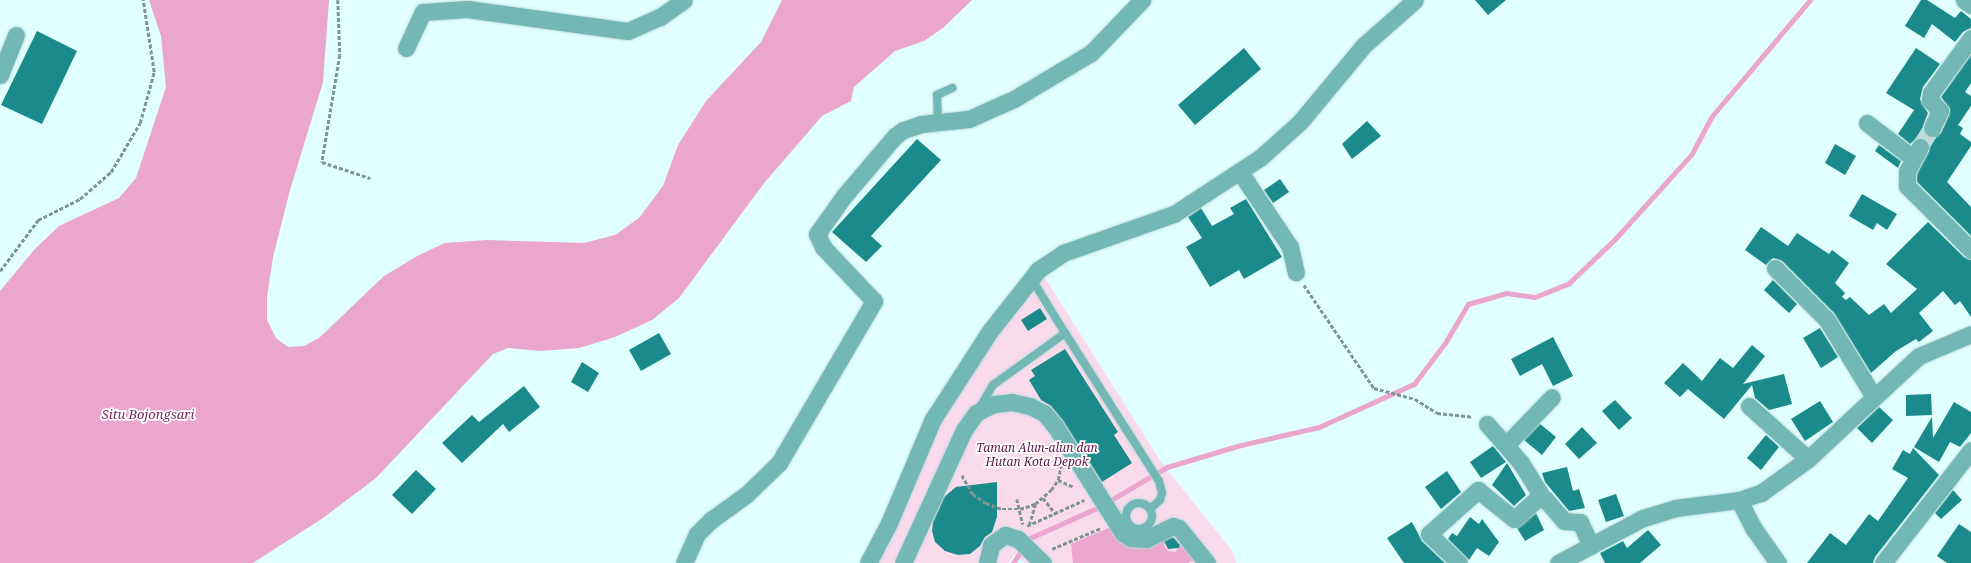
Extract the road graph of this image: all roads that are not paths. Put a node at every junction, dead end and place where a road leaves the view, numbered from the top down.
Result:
1 (684, 0) edge
2 (1142, 0) edge
3 (1415, 0) edge
4 (1964, 0) edge
5 (1971, 5) edge
6 (16, 35) dead end
7 (1971, 38) edge
8 (406, 48) dead end
9 (0, 75) edge
10 (952, 88) dead end
11 (938, 122) junction
12 (1866, 123) dead end
13 (1932, 128) tunnel mouth
14 (1240, 172) junction
15 (1971, 250) edge
16 (1774, 268) dead end
17 (1296, 272) road end
18 (1031, 278) junction
19 (1065, 333) junction
20 (1971, 334) edge
21 (1552, 397) dead end
22 (1874, 397) junction
23 (1749, 406) dead end
24 (976, 413) junction
25 (1487, 424) road end
26 (1506, 445) junction
27 (1971, 450) edge
28 (1808, 460) junction
29 (1542, 497) junction
30 (1739, 500) junction
31 (1150, 509) dead end
32 (1587, 553) edge
33 (1039, 559) edge
34 (684, 563) edge
35 (868, 563) edge
36 (903, 563) edge
37 (987, 563) edge
38 (1207, 563) edge
39 (1458, 563) edge
40 (1558, 563) edge
41 (1778, 563) edge
42 (1884, 563) edge

1 - 8 street
2 - 11 street
3 - 14 street
4 - 5 street
6 - 9 street
7 - 13 street
10 - 11 lane
11 - 34 street
12 - 15 street
14 - 17 street
14 - 18 street
16 - 22 street
18 - 19 lane
18 - 35 street
19 - 24 lane
19 - 31 lane
20 - 22 street
21 - 26 street
22 - 28 street
23 - 28 street
24 - 36 street
24 - 38 street
25 - 26 street
26 - 29 street
27 - 42 street
28 - 30 street
29 - 32 street
29 - 39 street
30 - 32 street
30 - 41 street
32 - 40 street
33 - 37 street

